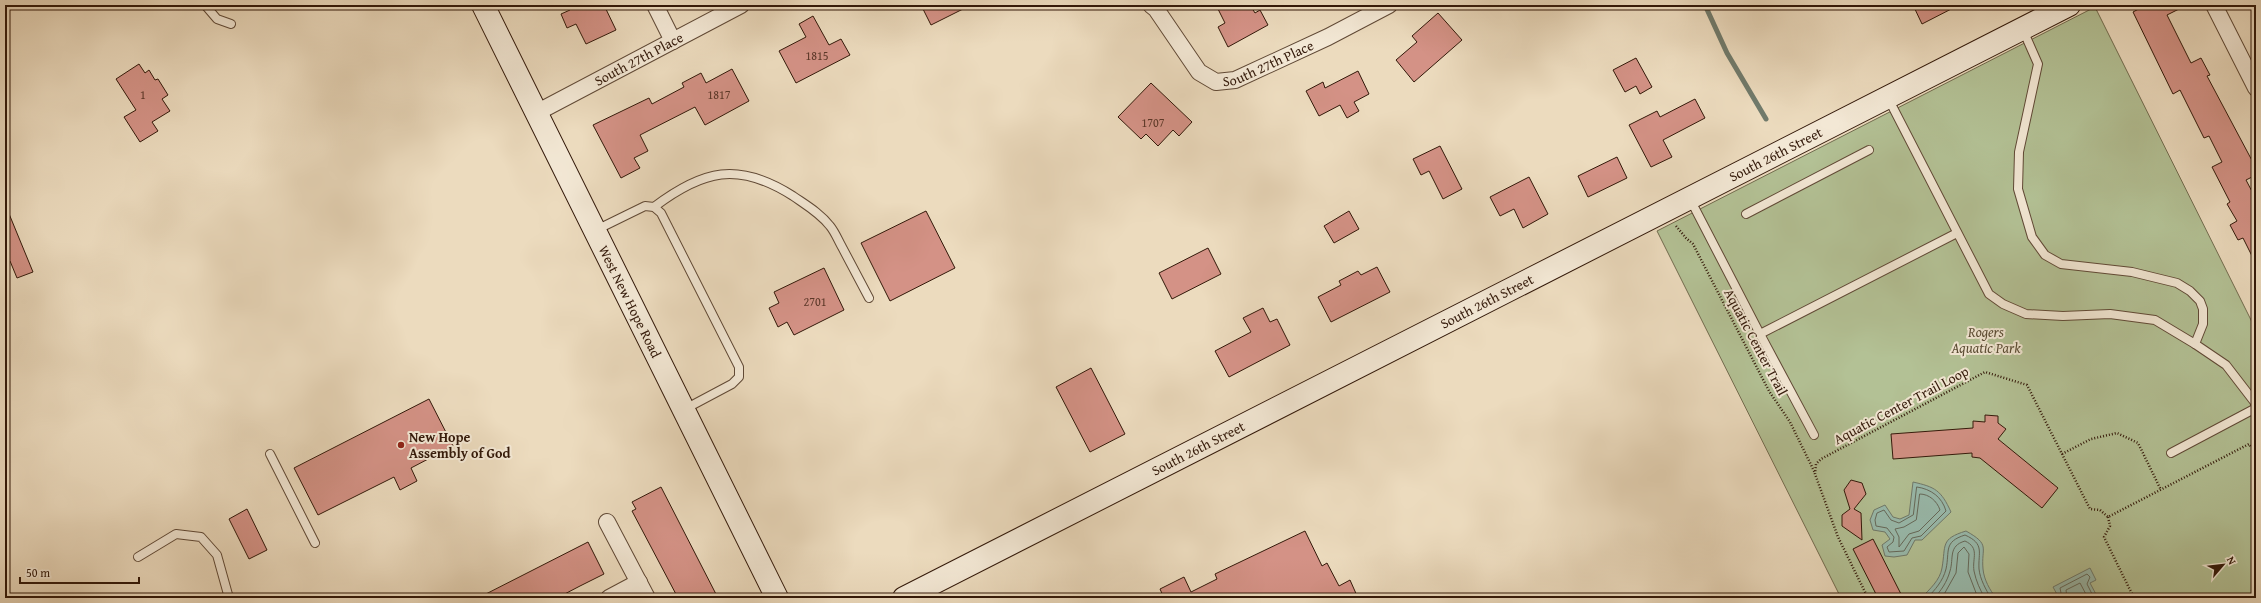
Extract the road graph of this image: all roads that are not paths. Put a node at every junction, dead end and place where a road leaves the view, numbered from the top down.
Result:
1 (205, 5) edge
2 (483, 5) edge
3 (655, 5) edge
4 (741, 5) edge
5 (1150, 5) edge
6 (1388, 5) edge
7 (2069, 5) edge
8 (2214, 5) edge
9 (231, 24) dead end
10 (2023, 29) junction
11 (672, 41) junction
12 (2256, 88) edge
13 (1888, 98) junction
14 (536, 113) junction
15 (1869, 150) dead end
16 (1690, 198) junction
17 (654, 207) junction
18 (1746, 214) dead end
19 (596, 230) junction
20 (1957, 234) junction
21 (869, 298) dead end
22 (1760, 334) junction
23 (2195, 344) junction
24 (2256, 404) edge
25 (2256, 408) edge
26 (685, 409) junction
27 (1814, 435) dead end
28 (2171, 453) dead end
29 (270, 454) dead end
30 (607, 522) dead end
31 (315, 543) dead end
32 (138, 557) dead end
33 (639, 582) junction
34 (229, 598) edge
35 (609, 598) edge
36 (647, 598) edge
37 (777, 598) edge
38 (904, 598) edge

1 - 9 lane
2 - 14 street, West New Hope Road
3 - 11 street
4 - 11 street, South 27th Place
5 - 6 street, South 27th Place
7 - 10 street, South 26th Street
8 - 12 street
10 - 13 street, South 26th Street
10 - 23 lane
11 - 14 street, South 27th Place
13 - 16 street, South 26th Street
13 - 20 lane
14 - 19 street, West New Hope Road
15 - 18 lane
16 - 22 lane
16 - 38 street, South 26th Street
17 - 19 lane
17 - 21 lane
17 - 26 lane
19 - 26 street, West New Hope Road
20 - 22 lane
20 - 23 lane
22 - 27 lane
23 - 24 lane
25 - 28 lane
26 - 37 street, West New Hope Road
29 - 31 lane
30 - 33 street
32 - 34 lane
33 - 35 street
33 - 36 street

